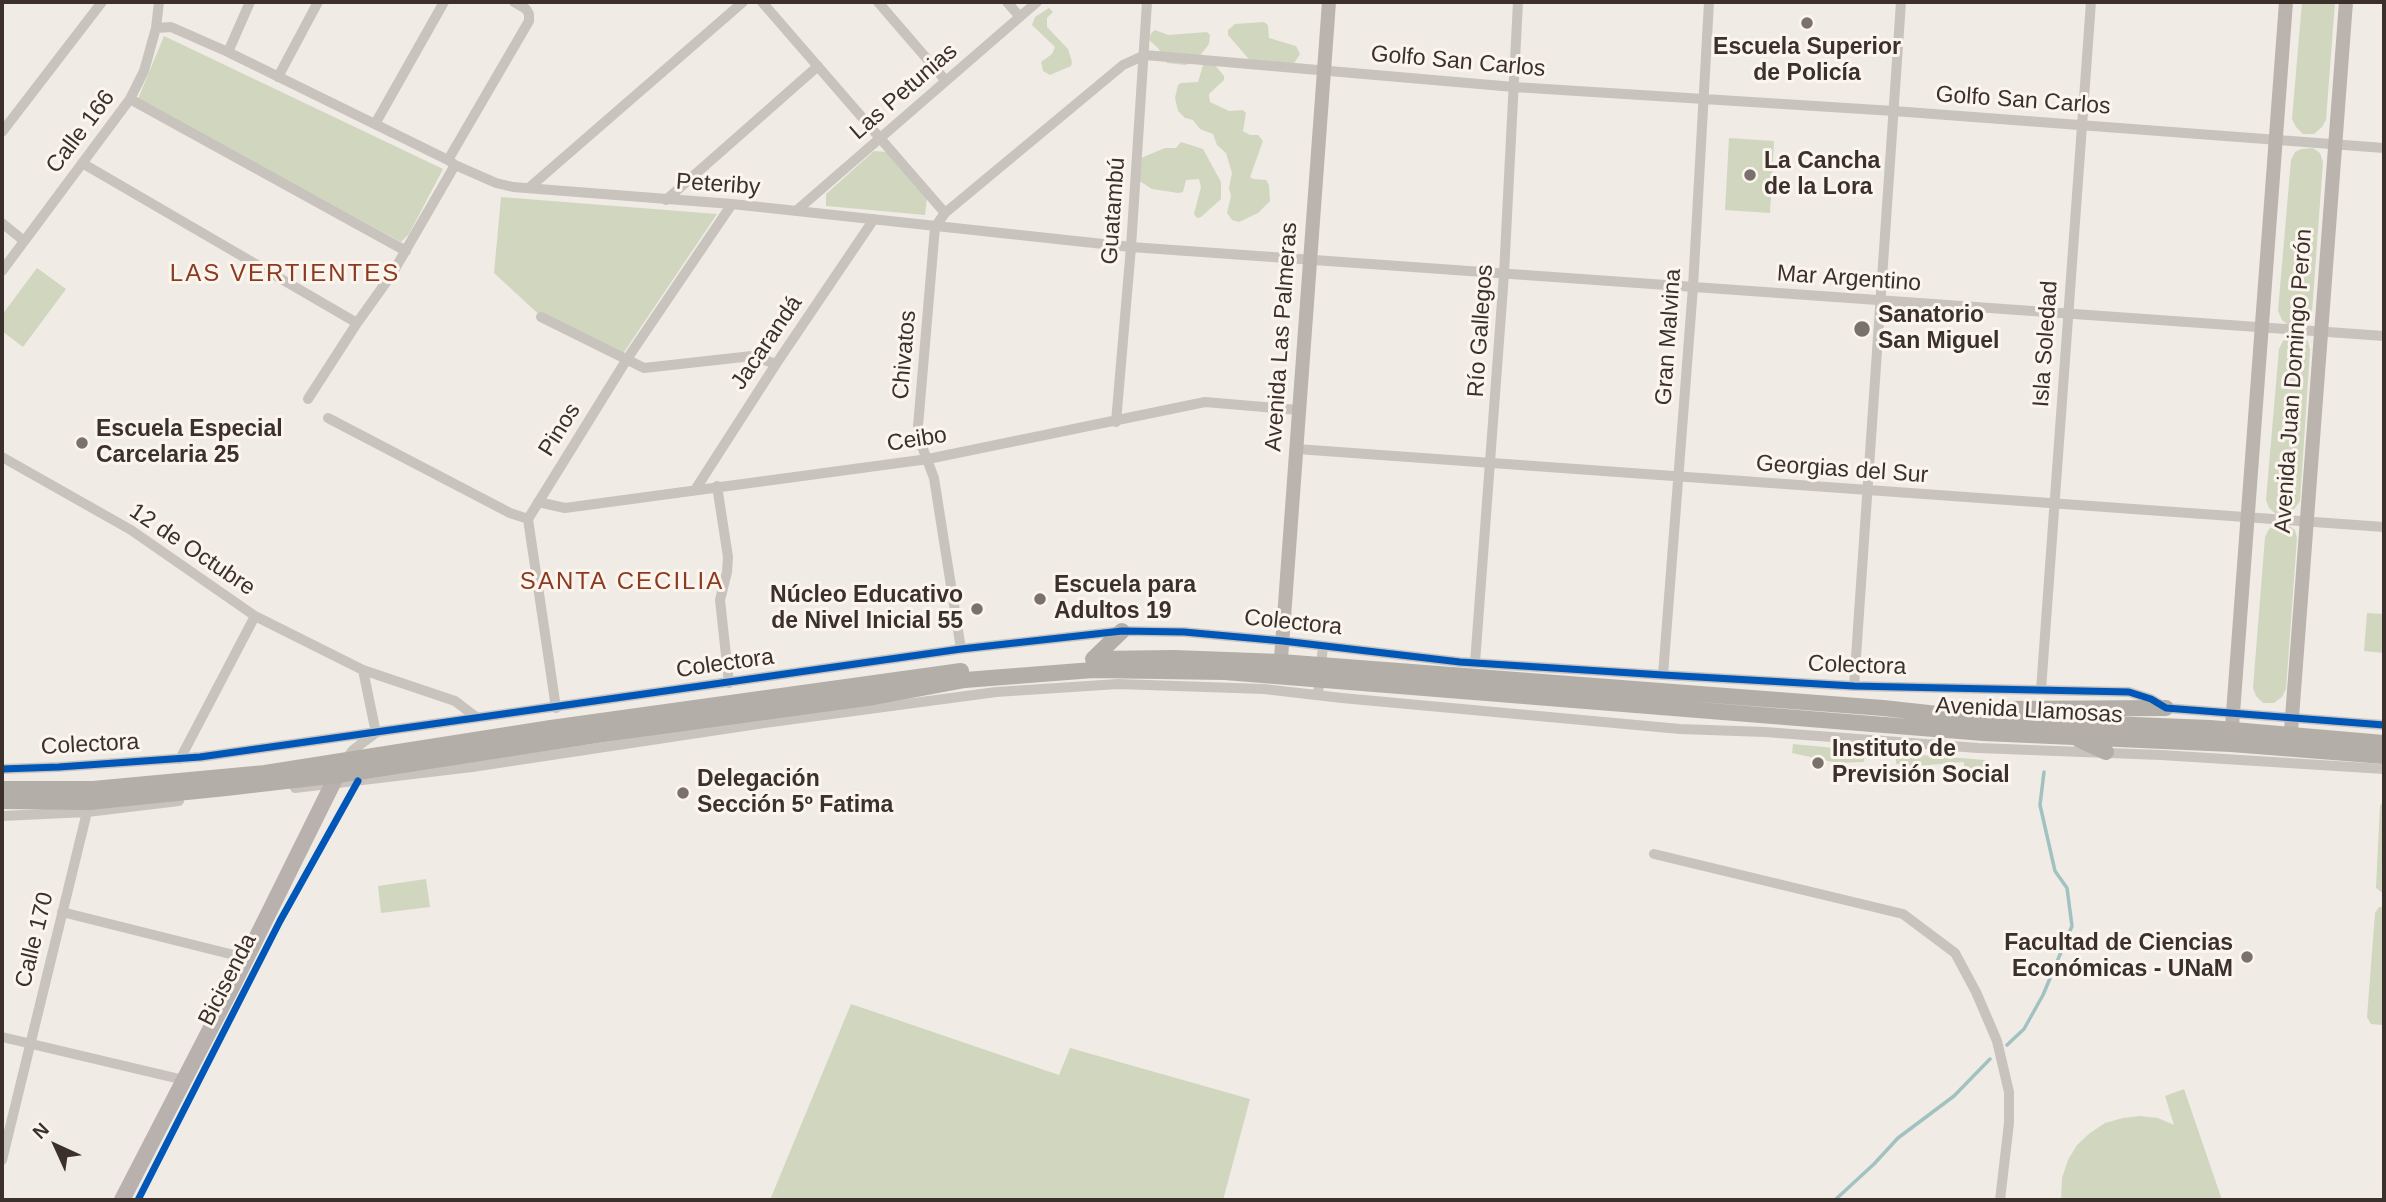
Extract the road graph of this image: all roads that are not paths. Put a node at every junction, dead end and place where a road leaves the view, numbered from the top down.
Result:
1 (102, 2) edge
2 (159, 2) edge
3 (250, 2) edge
4 (318, 2) edge
5 (444, 2) edge
6 (514, 2) edge
7 (743, 2) edge
8 (762, 2) edge
9 (878, 2) edge
10 (1007, 2) edge
11 (1037, 2) edge
12 (1147, 2) edge
13 (1329, 2) edge
14 (1518, 2) edge
15 (1709, 2) edge
16 (1901, 2) edge
17 (2091, 2) edge
18 (2286, 2) edge
19 (2346, 2) edge
20 (1020, 17) junction
21 (156, 28) junction
22 (228, 52) junction
23 (1145, 55) junction
24 (818, 66) junction
25 (1324, 69) junction
26 (278, 77) junction
27 (946, 80) junction
28 (1514, 87) junction
29 (1703, 98) junction
30 (130, 99) junction
31 (1894, 111) junction
32 (375, 124) junction
33 (2082, 125) junction
34 (2, 132) edge
35 (880, 138) junction
36 (2276, 138) junction
37 (2335, 144) junction
38 (2384, 148) edge
39 (452, 162) junction
40 (82, 163) junction
41 (530, 187) junction
42 (666, 200) junction
43 (732, 204) junction
44 (796, 211) junction
45 (945, 213) junction
46 (874, 219) junction
47 (2, 223) edge
48 (935, 228) junction
49 (24, 241) junction
50 (1131, 247) junction
51 (406, 251) junction
52 (1311, 259) junction
53 (2, 271) edge
54 (1504, 274) junction
55 (1693, 287) junction
56 (1882, 301) junction
57 (2068, 313) junction
58 (541, 317) dead end
59 (357, 323) junction
60 (2262, 326) junction
61 (2321, 331) junction
62 (2384, 336) edge
63 (627, 359) junction
64 (776, 364) junction
65 (308, 399) dead end
66 (1299, 410) junction
67 (328, 418) dead end
68 (1116, 422) junction
69 (1297, 449) junction
70 (2, 457) edge
71 (928, 459) junction
72 (1490, 464) junction
73 (1678, 477) junction
74 (717, 486) junction
75 (695, 490) junction
76 (1869, 491) junction
77 (538, 502) junction
78 (2053, 503) junction
79 (2247, 517) junction
80 (528, 519) junction
81 (2306, 521) junction
82 (2384, 527) edge
83 (255, 616) junction
84 (1122, 631) junction
85 (1283, 640) junction
86 (1323, 646) junction
87 (961, 649) junction
88 (1093, 659) junction
89 (1475, 663) junction
90 (363, 670) junction
91 (1225, 672) junction
92 (1663, 675) junction
93 (1280, 676) junction
94 (1319, 680) junction
95 (729, 683) junction
96 (1854, 686) junction
97 (1245, 688) junction
98 (2041, 690) junction
99 (875, 702) junction
100 (556, 708) junction
101 (2166, 708) junction
102 (538, 710) junction
103 (476, 717) junction
104 (763, 717) junction
105 (1964, 717) junction
106 (2383, 725) edge
107 (376, 733) junction
108 (2070, 735) junction
109 (2231, 736) junction
110 (2290, 741) junction
111 (543, 743) junction
112 (2106, 752) junction
113 (2382, 756) edge
114 (180, 759) junction
115 (2, 769) edge
116 (338, 773) junction
117 (2, 789) edge
118 (2, 801) edge
119 (87, 812) junction
120 (2, 816) edge
121 (1654, 854) dead end
122 (62, 912) junction
123 (246, 958) junction
124 (2, 1037) edge
125 (30, 1044) junction
126 (184, 1080) junction
127 (2, 1160) edge
128 (121, 1200) edge
129 (2000, 1200) edge

1 - 34 street
2 - 21 street, Calle 166
3 - 22 street
4 - 26 street
5 - 32 street
6 - 39 street
7 - 41 street
8 - 24 street
9 - 27 street
10 - 20 street
11 - 20 street, Las Petunias
12 - 23 street, Guatambú
13 - 25 main road, Avenida Las Palmeras
14 - 28 street, Río Gallegos
15 - 29 street, Gran Malvina
16 - 31 street
17 - 33 street, Isla Soledad
18 - 36 main road, Avenida Juan Domingo Perón
19 - 37 main road, Avenida Juan Domingo Perón
20 - 27 street, Las Petunias
21 - 22 street, Peteriby
21 - 30 street, Calle 166
22 - 26 street, Peteriby
23 - 25 street, Golfo San Carlos
23 - 45 street
23 - 50 street, Guatambú
24 - 35 street
24 - 42 street
25 - 28 street, Golfo San Carlos
25 - 52 main road, Avenida Las Palmeras
26 - 32 street, Peteriby
27 - 35 street, Las Petunias
28 - 29 street, Golfo San Carlos
28 - 54 street, Río Gallegos
29 - 31 street, Golfo San Carlos
29 - 55 street, Gran Malvina
30 - 40 street, Calle 166
30 - 51 street
31 - 33 street, Golfo San Carlos
31 - 56 street
32 - 39 street, Peteriby
33 - 36 street, Golfo San Carlos
33 - 57 street, Isla Soledad
35 - 44 street, Las Petunias
35 - 45 street
36 - 37 street, Golfo San Carlos
36 - 60 main road, Avenida Juan Domingo Perón
37 - 38 street, Golfo San Carlos
37 - 61 main road, Avenida Juan Domingo Perón
39 - 41 street, Peteriby
39 - 51 street
40 - 49 street, Calle 166
40 - 59 street
41 - 42 street, Peteriby
42 - 43 street, Peteriby
43 - 44 street, Peteriby
43 - 63 street, Pinos
44 - 46 street, Peteriby
45 - 48 street
46 - 48 street, Peteriby
46 - 64 street, Jacarandá
47 - 49 street
48 - 50 street, Peteriby
48 - 71 street, Chivatos
49 - 53 street, Calle 166
50 - 52 street, Peteriby
50 - 68 street, Guatambú
51 - 59 street
52 - 54 street, Mar Argentino
52 - 66 main road, Avenida Las Palmeras
54 - 55 street, Mar Argentino
54 - 72 street, Río Gallegos
55 - 56 street, Mar Argentino
55 - 73 street, Gran Malvina
56 - 57 street, Mar Argentino
56 - 76 street
57 - 60 street, Mar Argentino
57 - 78 street, Isla Soledad
58 - 63 street
59 - 65 street
60 - 61 street, Mar Argentino
60 - 79 main road, Avenida Juan Domingo Perón
61 - 62 street, Mar Argentino
61 - 81 main road, Avenida Juan Domingo Perón
63 - 64 street
63 - 77 street, Pinos
64 - 75 street, Jacarandá
66 - 68 street, Ceibo
66 - 69 main road, Avenida Las Palmeras
67 - 80 street
68 - 71 street, Ceibo
69 - 72 street, Georgias del Sur
69 - 85 main road, Avenida Las Palmeras
70 - 83 street, 12 de Octubre
71 - 74 street, Ceibo
71 - 87 street, Chivatos
72 - 73 street, Georgias del Sur
72 - 89 street, Río Gallegos
73 - 76 street, Georgias del Sur
73 - 92 street, Gran Malvina
74 - 75 street, Ceibo
74 - 95 street
75 - 77 street, Ceibo
76 - 78 street, Georgias del Sur
76 - 96 street
77 - 80 street, Pinos
78 - 79 street, Georgias del Sur
78 - 98 street, Isla Soledad
79 - 81 street, Georgias del Sur
79 - 109 main road, Avenida Juan Domingo Perón
80 - 100 street
81 - 82 street, Georgias del Sur
81 - 110 main road, Avenida Juan Domingo Perón
83 - 90 street, 12 de Octubre
83 - 114 street
84 - 85 street, Colectora
84 - 87 street, Colectora
84 - 88 highway
85 - 86 street, Colectora
85 - 93 main road, Avenida Las Palmeras
86 - 89 street, Colectora
86 - 94 street, Colectora
87 - 95 street, Colectora
88 - 93 highway, Avenida Llamosas
88 - 111 highway, Avenida Llamosas
89 - 92 street, Colectora
90 - 103 street, 12 de Octubre
90 - 107 street
91 - 93 highway, Avenida Llamosas
91 - 97 street
91 - 99 highway, Avenida Llamosas
92 - 96 street, Colectora
93 - 94 highway, Avenida Llamosas
93 - 97 street
94 - 105 highway, Avenida Llamosas
94 - 108 highway, Avenida Llamosas
94 - 112 street, Colectora
95 - 100 street, Colectora
96 - 98 street, Colectora
97 - 99 street
98 - 101 street, Colectora
99 - 104 highway, Avenida Llamosas
100 - 102 street, Colectora
101 - 105 highway
101 - 109 street, Colectora
102 - 103 street, Colectora
102 - 111 street
103 - 107 street, Colectora
104 - 111 highway, Avenida Llamosas
104 - 111 street
105 - 109 highway, Avenida Llamosas
106 - 110 street, Colectora
106 - 113 street
107 - 114 street, Colectora
107 - 116 street, Colectora
108 - 109 highway, Avenida Llamosas
108 - 112 highway
109 - 110 highway, Avenida Llamosas
109 - 110 street, Colectora
109 - 112 street, Colectora
110 - 113 highway, Avenida Llamosas
111 - 116 highway, Avenida Llamosas
114 - 115 street, Colectora
116 - 117 highway, Avenida Llamosas
116 - 118 highway, Avenida Llamosas
116 - 119 street
116 - 123 main road
119 - 120 street
119 - 122 street, Calle 170
121 - 129 street
122 - 123 street
122 - 125 street, Calle 170
123 - 126 main road
124 - 125 street
125 - 126 street
125 - 127 street, Calle 170
126 - 128 main road

